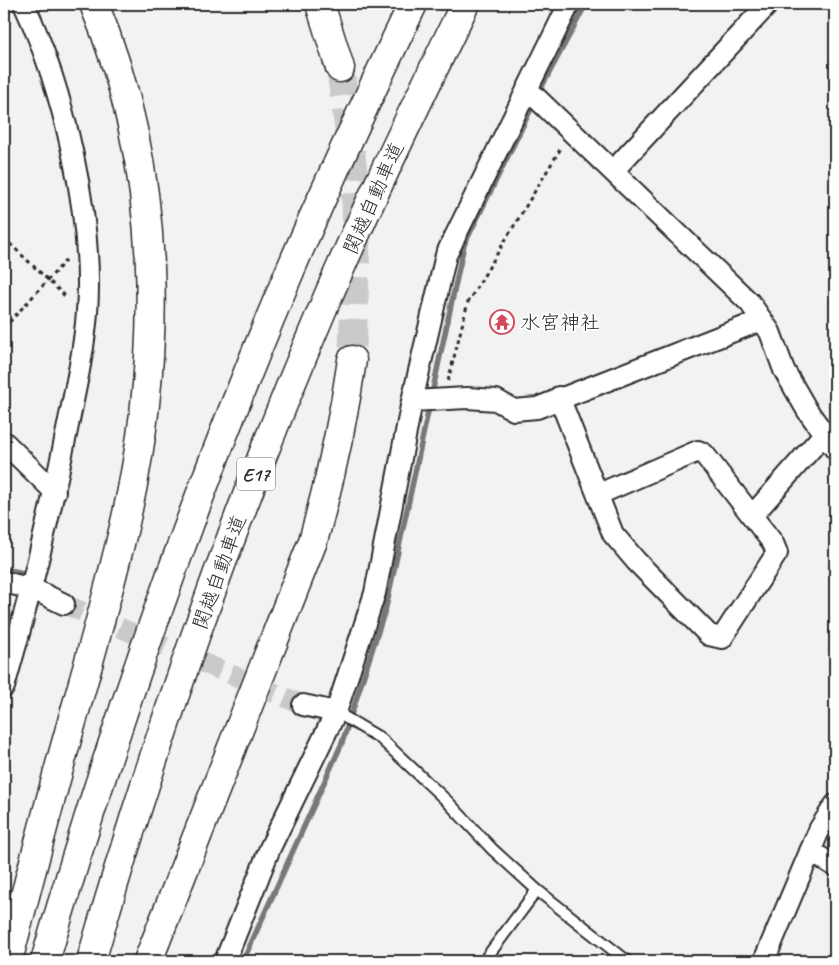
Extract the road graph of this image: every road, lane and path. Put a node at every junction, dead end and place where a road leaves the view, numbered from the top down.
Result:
1 (24, 4) edge
2 (94, 4) edge
3 (320, 4) edge
4 (413, 4) edge
5 (465, 4) edge
6 (569, 4) edge
7 (768, 4) edge
8 (340, 68) tunnel mouth
9 (527, 89) junction
10 (571, 130) junction
11 (614, 170) junction
12 (4, 238) edge
13 (86, 256) junction
14 (48, 280) junction
15 (87, 299) junction
16 (762, 320) junction
17 (4, 328) edge
18 (352, 360) tunnel mouth
19 (559, 398) junction
20 (431, 400) junction
21 (830, 441) edge
22 (4, 442) edge
23 (55, 492) junction
24 (599, 494) junction
25 (752, 516) junction
26 (4, 582) edge
27 (33, 588) junction
28 (64, 604) tunnel mouth
29 (4, 687) edge
30 (303, 705) tunnel mouth
31 (338, 714) junction
32 (835, 805) edge
33 (810, 851) junction
34 (835, 866) edge
35 (537, 890) junction
36 (8, 961) edge
37 (45, 961) edge
38 (91, 961) edge
39 (148, 961) edge
40 (225, 961) edge
41 (484, 961) edge
42 (627, 961) edge
43 (764, 961) edge

1 - 13 street
2 - 36 highway
3 - 8 highway
4 - 37 highway, E17
5 - 38 highway, 関越自動車道 / E17
6 - 9 street
7 - 11 street
9 - 10 street
9 - 20 street
10 - 11 street
10 - 20 path
11 - 16 street
12 - 14 path
13 - 14 path
13 - 15 street
14 - 15 path
14 - 17 path
15 - 23 street
16 - 19 street
16 - 21 street
18 - 39 highway
19 - 20 street
19 - 24 street
20 - 31 street
21 - 25 street
22 - 23 street
23 - 27 street
24 - 25 street
24 - 25 street
26 - 27 street
27 - 28 street
27 - 29 street
30 - 31 street
31 - 35 lane
31 - 40 street
32 - 33 street
33 - 34 street
33 - 43 street
35 - 41 lane
35 - 42 lane

